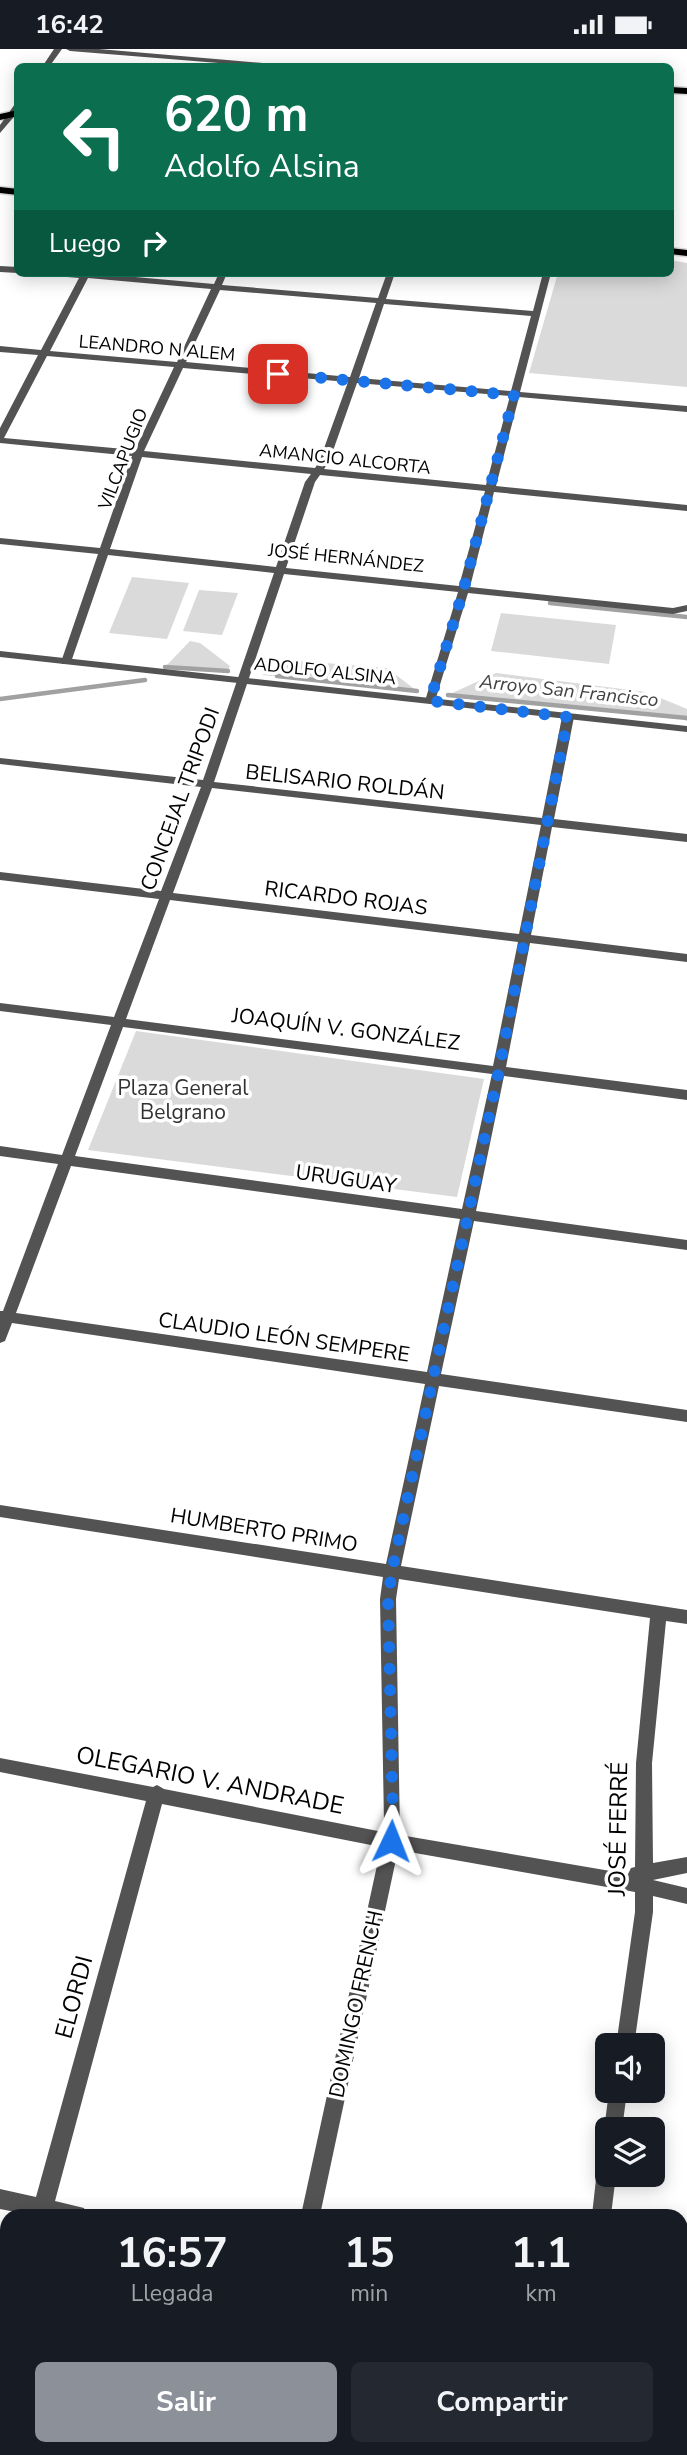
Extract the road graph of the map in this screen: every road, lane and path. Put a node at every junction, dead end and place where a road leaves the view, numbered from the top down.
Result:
1 (70, 49) edge
2 (254, 63) edge
3 (14, 113) edge
4 (1, 125) edge
5 (83, 277) edge
6 (113, 277) edge
7 (221, 277) edge
8 (390, 277) edge
9 (546, 277) edge
10 (217, 288) junction
11 (381, 301) junction
12 (535, 314) junction
13 (0, 349) edge
14 (44, 353) junction
15 (179, 366) junction
16 (352, 380) junction
17 (514, 395) junction
18 (687, 409) edge
19 (0, 439) edge
20 (138, 454) junction
21 (317, 472) junction
22 (490, 490) junction
23 (687, 508) edge
24 (0, 541) edge
25 (105, 551) junction
26 (280, 569) junction
27 (464, 588) junction
28 (687, 608) edge
29 (0, 654) edge
30 (66, 662) junction
31 (244, 680) junction
32 (430, 701) junction
33 (568, 717) junction
34 (687, 729) edge
35 (0, 761) edge
36 (207, 786) junction
37 (548, 823) junction
38 (687, 838) edge
39 (0, 876) edge
40 (166, 896) junction
41 (524, 939) junction
42 (687, 958) edge
43 (0, 1007) edge
44 (117, 1021) junction
45 (499, 1070) junction
46 (687, 1095) edge
47 (0, 1151) edge
48 (67, 1160) junction
49 (467, 1216) junction
50 (687, 1245) edge
51 (4, 1317) edge
52 (0, 1337) edge
53 (433, 1380) junction
54 (687, 1416) edge
55 (0, 1511) edge
56 (392, 1571) junction
57 (659, 1613) junction
58 (687, 1618) edge
59 (0, 1765) edge
60 (157, 1793) junction
61 (391, 1841) junction
62 (687, 1865) edge
63 (645, 1879) junction
64 (687, 1896) edge
65 (627, 2033) edge
66 (605, 2187) edge
67 (0, 2199) edge
68 (32, 2209) edge
69 (43, 2209) edge
70 (312, 2209) edge
71 (602, 2209) edge

1 - 2 street
3 - 4 main road
5 - 14 street
6 - 10 street
7 - 10 street, VILCAPUGIO
8 - 11 street, CONCEJAL TRIPODI
9 - 12 street
10 - 11 street
10 - 15 street, VILCAPUGIO
11 - 12 street
11 - 16 street, CONCEJAL TRIPODI
12 - 17 street
13 - 14 street, LEANDRO N ALEM
14 - 15 street, LEANDRO N ALEM
14 - 19 street
15 - 16 street, LEANDRO N ALEM
15 - 20 street, VILCAPUGIO
16 - 17 street, LEANDRO N ALEM
16 - 21 street, CONCEJAL TRIPODI
17 - 18 street, LEANDRO N ALEM
17 - 22 street
19 - 20 street, AMANCIO ALCORTA
20 - 21 street, AMANCIO ALCORTA
20 - 25 street, VILCAPUGIO
21 - 22 street, AMANCIO ALCORTA
21 - 26 street, CONCEJAL TRIPODI
22 - 23 street, AMANCIO ALCORTA
22 - 27 street
24 - 25 street, JOSÉ HERNÁNDEZ
25 - 26 street, JOSÉ HERNÁNDEZ
25 - 30 street, VILCAPUGIO
26 - 27 street, JOSÉ HERNÁNDEZ
26 - 31 street, CONCEJAL TRIPODI
27 - 28 street, JOSÉ HERNÁNDEZ
27 - 32 street
29 - 30 street, ADOLFO ALSINA
30 - 31 street, ADOLFO ALSINA
31 - 32 street, ADOLFO ALSINA
31 - 36 street, CONCEJAL TRIPODI
32 - 33 street, ADOLFO ALSINA
33 - 34 street, ADOLFO ALSINA
33 - 37 street, DOMINGO FRENCH
35 - 36 street, BELISARIO ROLDÁN
36 - 37 street, BELISARIO ROLDÁN
36 - 40 street, CONCEJAL TRIPODI
37 - 38 street, BELISARIO ROLDÁN
37 - 41 street, DOMINGO FRENCH
39 - 40 street, RICARDO ROJAS
40 - 41 street, RICARDO ROJAS
40 - 44 street, CONCEJAL TRIPODI
41 - 42 street, RICARDO ROJAS
41 - 45 street, DOMINGO FRENCH
43 - 44 street, JOAQUÍN V. GONZÁLEZ
44 - 45 street, JOAQUÍN V. GONZÁLEZ
44 - 48 street, CONCEJAL TRIPODI
45 - 46 street, JOAQUÍN V. GONZÁLEZ
45 - 49 street, DOMINGO FRENCH
47 - 48 street, URUGUAY
48 - 49 street, URUGUAY
48 - 51 street, CONCEJAL TRIPODI
49 - 50 street, URUGUAY
49 - 53 street, DOMINGO FRENCH
51 - 52 street, CONCEJAL TRIPODI
51 - 53 street, CLAUDIO LEÓN SEMPERE
53 - 54 street, CLAUDIO LEÓN SEMPERE
53 - 56 street, DOMINGO FRENCH
55 - 56 street, HUMBERTO PRIMO
56 - 57 street, HUMBERTO PRIMO
56 - 61 street, DOMINGO FRENCH
57 - 58 street, HUMBERTO PRIMO
57 - 63 street, JOSÉ FERRÉ
59 - 60 street, OLEGARIO V. ANDRADE
60 - 61 street, OLEGARIO V. ANDRADE
60 - 69 street, ELORDI
61 - 63 street, OLEGARIO V. ANDRADE
61 - 70 street, DOMINGO FRENCH
62 - 63 street, OLEGARIO V. ANDRADE
63 - 64 street, OLEGARIO V. ANDRADE
63 - 65 street, JOSÉ FERRÉ
66 - 71 street
67 - 68 street

